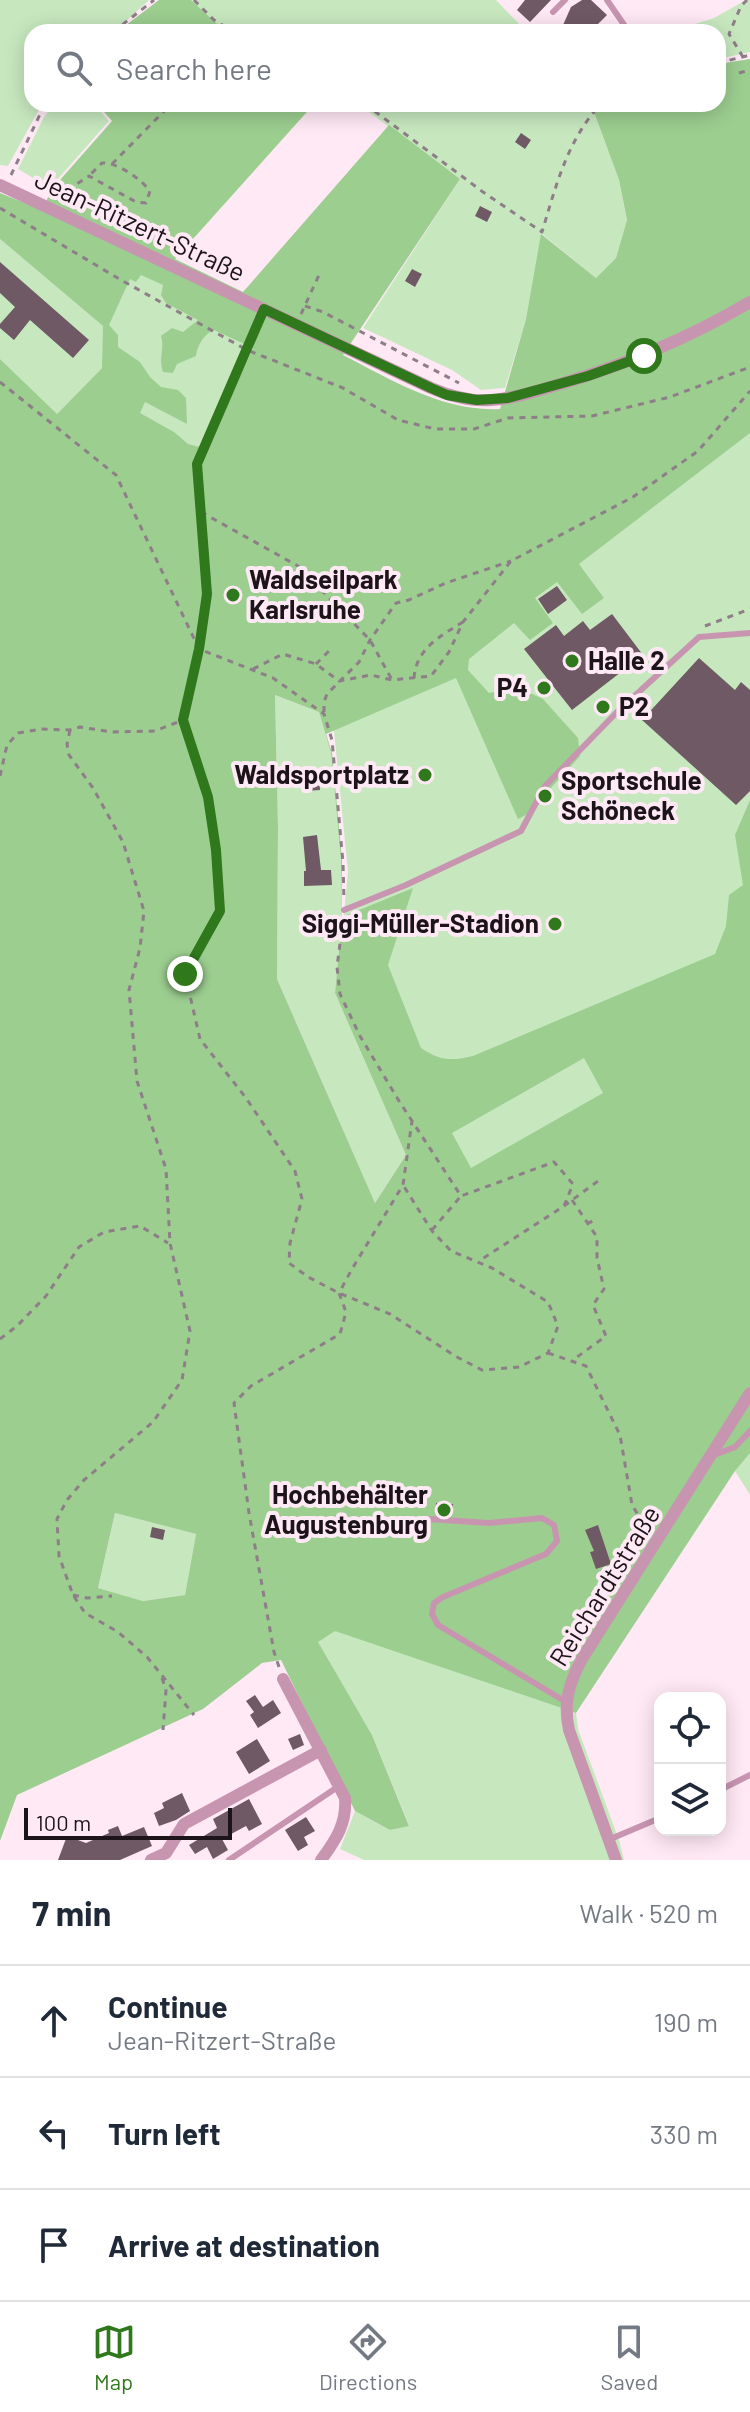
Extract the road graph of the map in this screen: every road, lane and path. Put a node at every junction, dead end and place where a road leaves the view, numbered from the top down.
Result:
1 (154, 0) edge
2 (194, 0) edge
3 (565, 0) edge
4 (607, 0) edge
5 (747, 0) edge
6 (553, 12) dead end
7 (123, 24) edge
8 (221, 24) edge
9 (624, 24) edge
10 (750, 55) edge
11 (743, 57) junction
12 (726, 61) edge
13 (750, 70) edge
14 (739, 73) dead end
15 (41, 112) edge
16 (163, 112) edge
17 (376, 112) edge
18 (594, 112) edge
19 (112, 164) junction
20 (89, 176) junction
21 (3, 186) edge
22 (0, 208) edge
23 (54, 209) junction
24 (319, 275) dead end
25 (750, 302) edge
26 (305, 306) junction
27 (264, 309) junction
28 (296, 324) junction
29 (247, 350) junction
30 (0, 382) edge
31 (750, 391) edge
32 (463, 398) junction
33 (201, 512) junction
34 (511, 561) junction
35 (463, 622) junction
36 (750, 633) edge
37 (370, 640) junction
38 (199, 649) junction
39 (329, 651) dead end
40 (316, 664) junction
41 (252, 669) junction
42 (414, 678) junction
43 (392, 680) junction
44 (339, 681) junction
45 (324, 714) junction
46 (183, 720) junction
47 (70, 730) junction
48 (0, 776) edge
49 (344, 910) junction
50 (412, 1120) junction
51 (598, 1181) dead end
52 (403, 1185) junction
53 (461, 1196) junction
54 (572, 1200) junction
55 (561, 1208) junction
56 (596, 1219) dead end
57 (587, 1224) junction
58 (432, 1231) junction
59 (170, 1243) junction
60 (479, 1261) junction
61 (339, 1293) junction
62 (0, 1339) edge
63 (548, 1353) junction
64 (572, 1361) junction
65 (750, 1393) edge
66 (750, 1431) edge
67 (711, 1456) junction
68 (428, 1519) dead end
69 (647, 1542) dead end
70 (73, 1595) junction
71 (112, 1596) dead end
72 (161, 1674) junction
73 (283, 1679) joint
74 (566, 1702) junction
75 (194, 1715) dead end
76 (163, 1730) dead end
77 (321, 1750) junction
78 (750, 1775) edge
79 (339, 1786) junction
80 (726, 1787) edge
81 (654, 1821) edge
82 (608, 1840) junction
83 (151, 1860) edge
84 (229, 1860) edge
85 (321, 1860) edge
86 (616, 1860) edge

1 - 7 path
2 - 8 path
3 - 6 lane
4 - 9 lane
5 - 11 path
10 - 11 path
11 - 12 path
13 - 14 path
15 - 21 path
16 - 19 path
17 - 18 path
19 - 20 path
19 - 20 path
20 - 23 path
21 - 23 street, Jean-Ritzert-Straße
22 - 29 path
23 - 27 street, Jean-Ritzert-Straße
24 - 26 path
25 - 32 street, Jean-Ritzert-Straße
26 - 28 path
26 - 32 path
27 - 28 street, Jean-Ritzert-Straße
27 - 29 path
28 - 32 street, Jean-Ritzert-Straße
29 - 33 path
30 - 38 path
31 - 34 path
33 - 37 path
33 - 38 path
34 - 35 path
34 - 37 path
35 - 42 path
35 - 42 path
36 - 49 lane
37 - 43 path
37 - 44 path
38 - 41 path
38 - 46 path
39 - 40 path
40 - 41 path
40 - 44 path
41 - 45 path
42 - 43 path
43 - 44 path
44 - 45 path
45 - 49 path
46 - 47 path
46 - 61 path
47 - 48 path
47 - 59 path
49 - 50 path
50 - 52 path
50 - 53 path
51 - 54 path
52 - 58 path
52 - 61 path
53 - 55 path
53 - 58 path
54 - 55 path
54 - 57 path
55 - 60 path
56 - 57 path
57 - 64 path
58 - 60 path
59 - 62 path
59 - 70 path
60 - 63 path
61 - 63 path
61 - 73 path
63 - 64 path
64 - 69 path
65 - 67 street, Reichardtstraße
66 - 67 lane
67 - 74 street, Reichardtstraße
68 - 74 lane
70 - 71 path
70 - 72 path
72 - 75 path
72 - 76 path
73 - 77 street
74 - 82 street, Reichardtstraße
77 - 79 street
77 - 83 street
78 - 80 lane
79 - 84 lane
79 - 85 street
81 - 82 lane
82 - 86 street, Reichardtstraße

